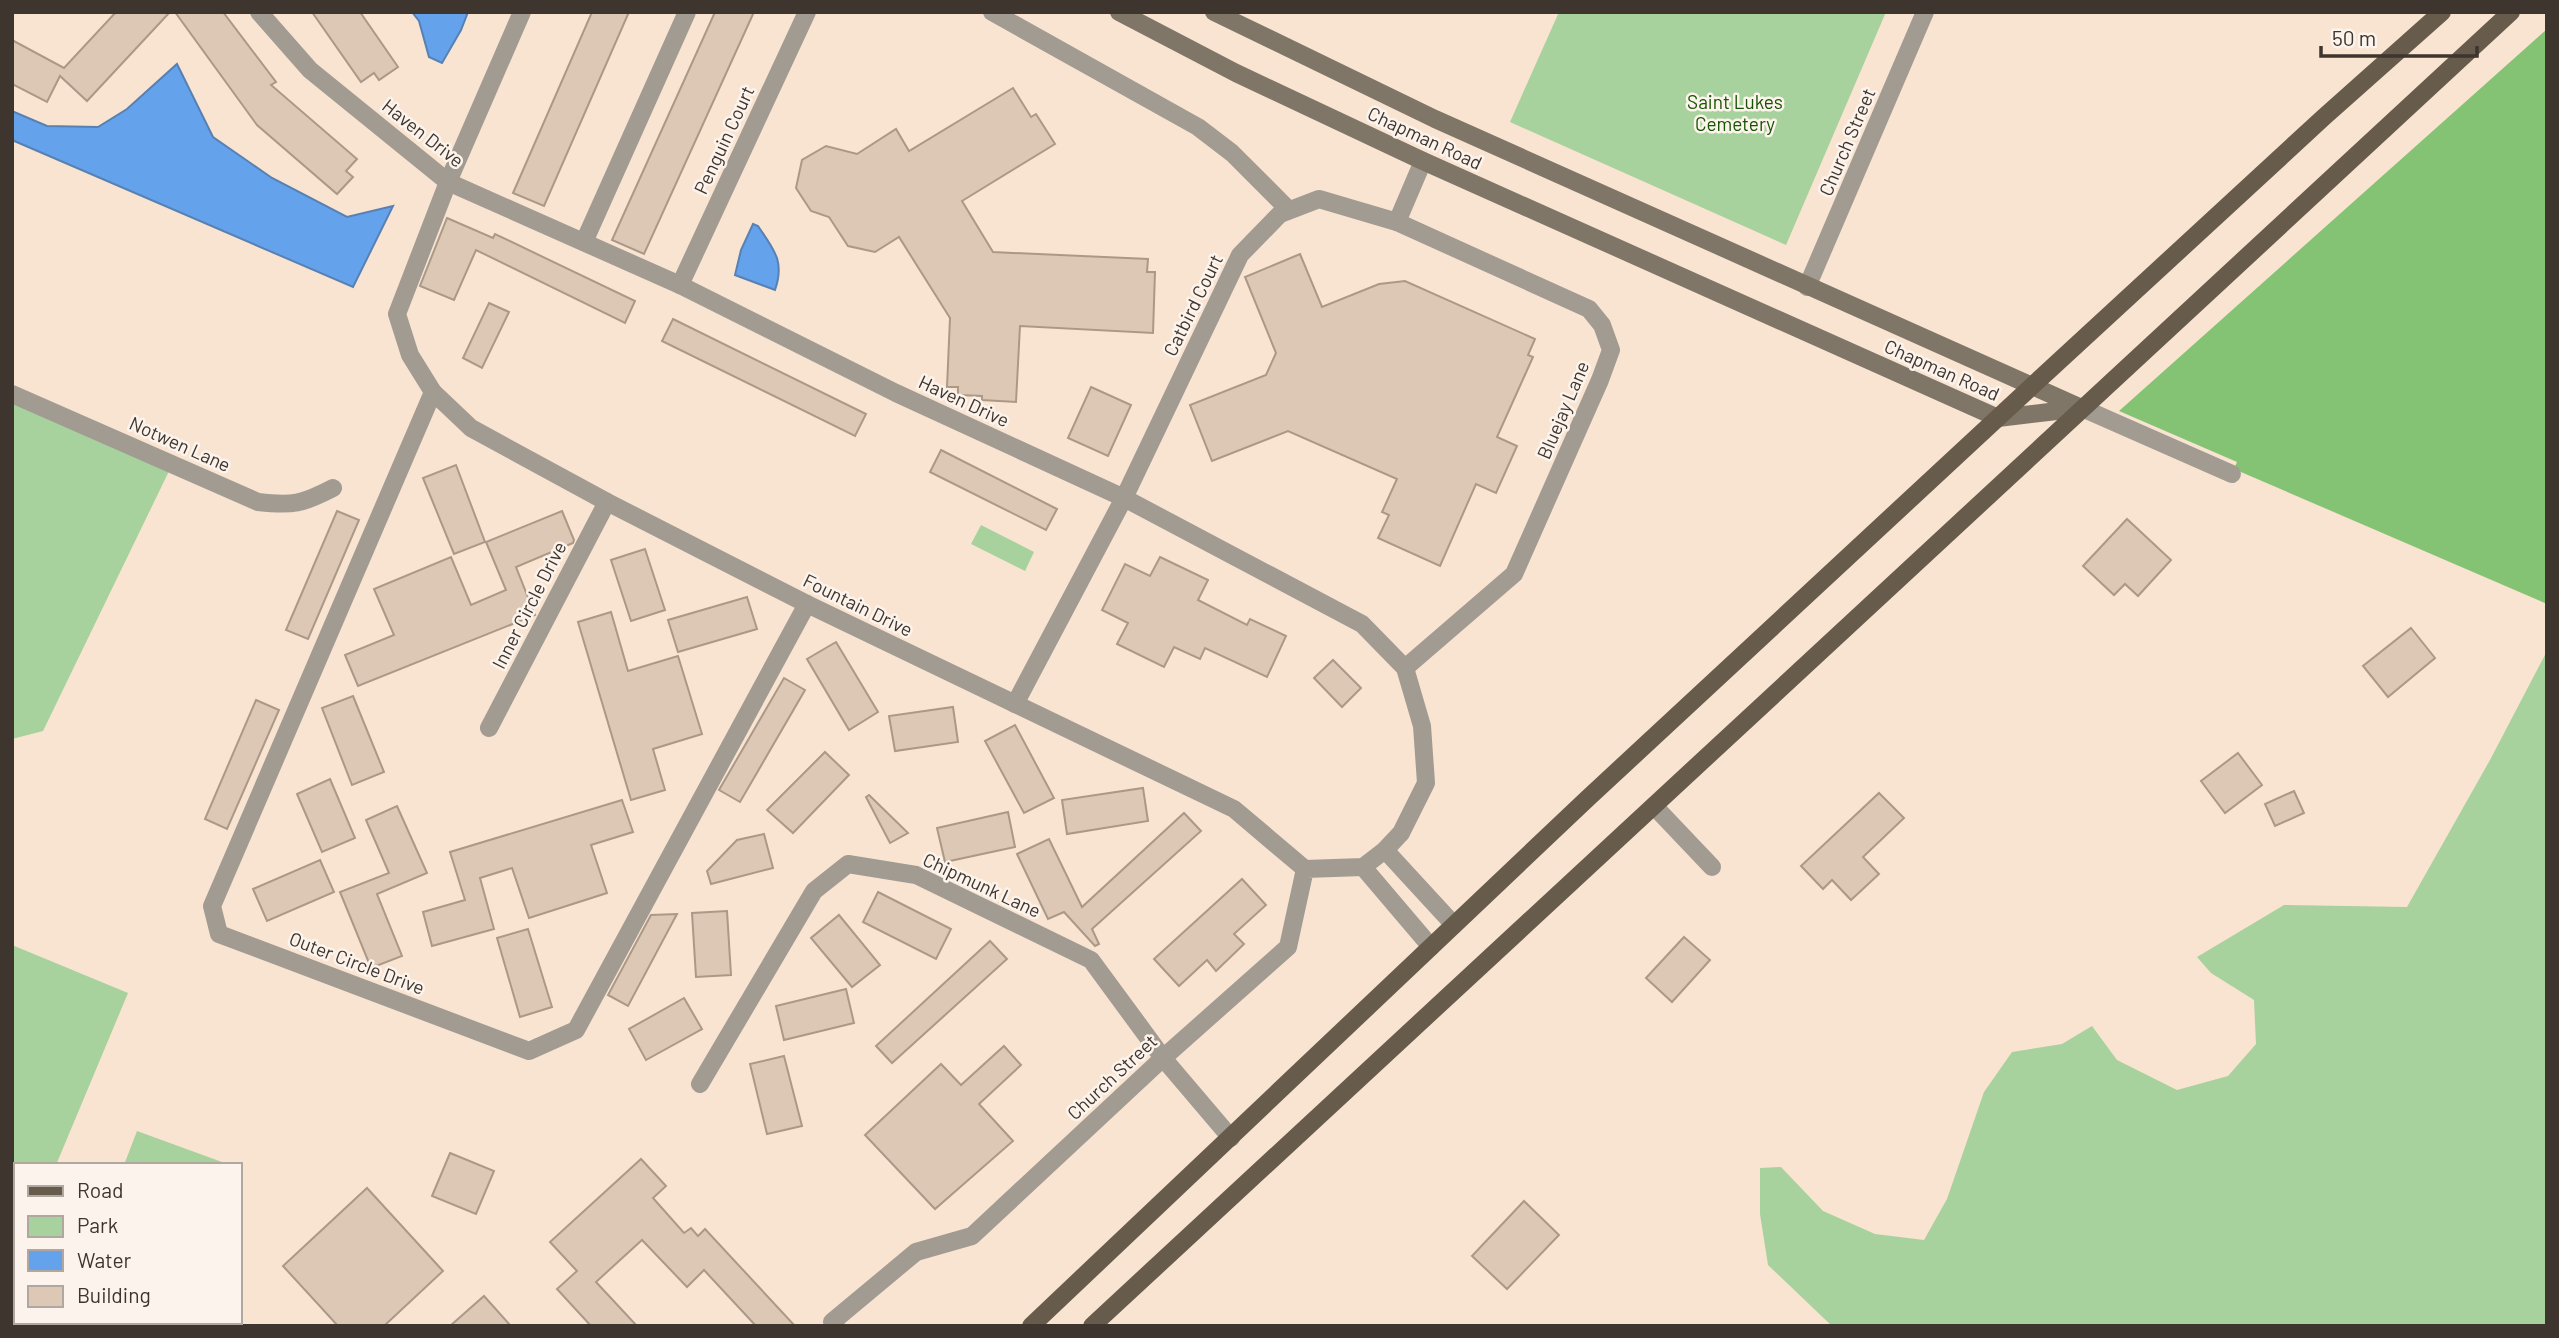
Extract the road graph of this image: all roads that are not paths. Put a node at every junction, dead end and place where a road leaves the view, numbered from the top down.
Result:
1 (259, 12) edge
2 (522, 12) edge
3 (687, 12) edge
4 (807, 12) edge
5 (992, 12) edge
6 (1119, 12) edge
7 (1214, 12) edge
8 (1925, 12) edge
9 (2442, 12) edge
10 (2511, 12) edge
11 (1423, 161) junction
12 (448, 182) junction
13 (1289, 210) junction
14 (1397, 222) junction
15 (584, 242) junction
16 (680, 285) junction
17 (1807, 288) junction
18 (2031, 387) junction
19 (433, 392) junction
20 (12, 394) edge
21 (2082, 408) junction
22 (1998, 418) junction
23 (2232, 474) dead end
24 (333, 488) dead end
25 (1124, 498) junction
26 (607, 502) junction
27 (807, 604) junction
28 (1405, 668) junction
29 (1015, 704) junction
30 (489, 728) dead end
31 (1654, 806) junction
32 (1385, 850) junction
33 (1363, 867) junction
34 (1712, 867) dead end
35 (1305, 870) junction
36 (1454, 925) junction
37 (1431, 947) junction
38 (1163, 1058) junction
39 (700, 1084) dead end
40 (1231, 1138) junction
41 (836, 1326) edge
42 (1031, 1326) edge
43 (1092, 1326) edge

1 - 12 street, Haven Drive
2 - 12 street, Fountain Drive
3 - 15 street
4 - 16 street, Penguin Court
5 - 13 street
6 - 11 street, Chapman Road
7 - 17 street, Chapman Road
8 - 17 street, Church Street
9 - 18 main road
10 - 21 main road
11 - 14 street
11 - 22 street, Chapman Road
12 - 15 street, Haven Drive
12 - 19 street, Fountain Drive
13 - 14 street, Catbird Court
13 - 25 street, Catbird Court
14 - 28 street, Bluejay Lane
15 - 16 street, Haven Drive
16 - 25 street, Haven Drive
17 - 18 street, Chapman Road
18 - 21 street, Chapman Road
18 - 22 main road
19 - 26 street, Fountain Drive
19 - 27 street, Outer Circle Drive
20 - 24 street, Notwen Lane
21 - 22 street, Chapman Road
21 - 23 street
21 - 31 main road
22 - 36 main road
25 - 28 street, Haven Drive
25 - 29 street, Catbird Court
26 - 27 street, Fountain Drive
26 - 30 street, Inner Circle Drive
27 - 29 street, Fountain Drive
28 - 32 street, Haven Drive
29 - 35 street, Fountain Drive
31 - 34 street
31 - 43 main road
32 - 33 street
32 - 36 street
33 - 35 street
33 - 37 street
35 - 38 street, Church Street
36 - 37 main road
37 - 40 main road
38 - 39 street, Chipmunk Lane
38 - 40 street, Chipmunk Lane
38 - 41 street, Church Street
40 - 42 main road

